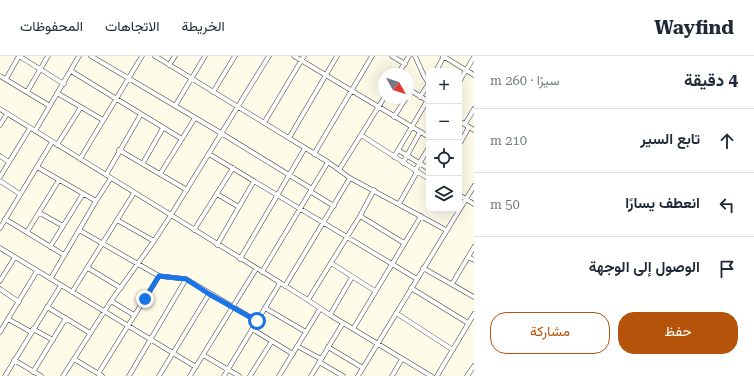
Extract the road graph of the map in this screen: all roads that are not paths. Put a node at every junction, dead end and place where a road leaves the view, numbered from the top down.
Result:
1 (19, 56) edge
2 (48, 56) edge
3 (79, 56) edge
4 (90, 56) edge
5 (142, 56) edge
6 (155, 56) edge
7 (174, 56) edge
8 (205, 56) edge
9 (235, 56) edge
10 (269, 56) edge
11 (294, 56) edge
12 (304, 56) edge
13 (337, 56) edge
14 (372, 56) edge
15 (392, 56) edge
16 (409, 56) edge
17 (415, 56) edge
18 (444, 56) edge
19 (474, 57) edge
20 (301, 60) junction
21 (405, 64) junction
22 (169, 65) junction
23 (402, 68) edge
24 (438, 68) edge
25 (40, 69) junction
26 (466, 70) junction
27 (71, 71) junction
28 (325, 75) junction
29 (474, 75) edge
30 (0, 76) edge
31 (462, 77) edge
32 (129, 78) junction
33 (192, 78) junction
34 (6, 79) junction
35 (426, 79) edge
36 (64, 84) junction
37 (426, 88) edge
38 (351, 91) junction
39 (27, 92) junction
40 (213, 92) junction
41 (57, 93) junction
42 (414, 94) edge
43 (420, 97) junction
44 (116, 99) junction
45 (426, 100) edge
46 (380, 104) edge
47 (402, 104) edge
48 (426, 104) edge
49 (50, 106) junction
50 (175, 106) junction
51 (81, 107) junction
52 (237, 107) junction
53 (378, 107) junction
54 (0, 109) edge
55 (474, 109) edge
56 (7, 114) junction
57 (141, 114) junction
58 (394, 116) junction
59 (195, 118) junction
60 (103, 120) junction
61 (462, 122) edge
62 (264, 123) junction
63 (0, 125) edge
64 (411, 127) junction
65 (469, 127) junction
66 (30, 128) junction
67 (163, 128) junction
68 (474, 130) edge
69 (35, 131) junction
70 (420, 132) junction
71 (221, 133) junction
72 (426, 134) edge
73 (361, 135) junction
74 (289, 138) junction
75 (405, 138) junction
76 (182, 140) junction
77 (462, 140) edge
78 (52, 142) junction
79 (414, 143) junction
80 (57, 144) junction
81 (305, 148) junction
82 (119, 150) junction
83 (398, 150) junction
84 (426, 152) edge
85 (209, 154) junction
86 (314, 154) junction
87 (0, 156) edge
88 (407, 156) junction
89 (394, 157) junction
90 (80, 159) junction
91 (9, 162) junction
92 (328, 162) junction
93 (143, 163) junction
94 (403, 163) junction
95 (420, 163) junction
96 (37, 167) junction
97 (426, 167) edge
98 (233, 168) junction
99 (339, 170) junction
100 (416, 171) junction
101 (160, 174) junction
102 (106, 175) junction
103 (289, 175) junction
104 (426, 176) edge
105 (0, 177) edge
106 (111, 178) junction
107 (350, 178) junction
108 (59, 180) junction
109 (0, 181) edge
110 (254, 181) junction
111 (474, 186) edge
112 (187, 190) junction
113 (312, 190) junction
114 (374, 190) junction
115 (134, 193) junction
116 (20, 194) junction
117 (83, 194) junction
118 (217, 194) junction
119 (277, 195) junction
120 (462, 197) edge
121 (466, 199) junction
122 (96, 202) junction
123 (399, 204) junction
124 (474, 204) edge
125 (334, 206) junction
126 (239, 207) junction
127 (301, 209) junction
128 (40, 213) junction
129 (171, 215) junction
130 (360, 216) junction
131 (421, 216) junction
132 (5, 219) junction
133 (117, 220) junction
134 (324, 223) junction
135 (62, 226) junction
136 (0, 228) edge
137 (79, 230) junction
138 (194, 230) junction
139 (446, 230) junction
140 (27, 232) junction
141 (347, 237) junction
142 (154, 242) junction
143 (103, 243) junction
144 (404, 243) junction
145 (218, 245) junction
146 (50, 247) junction
147 (474, 247) edge
148 (0, 248) edge
149 (64, 255) junction
150 (468, 257) junction
151 (15, 258) junction
152 (240, 259) junction
153 (474, 260) edge
154 (331, 263) junction
155 (138, 264) junction
156 (392, 264) junction
157 (88, 268) junction
158 (424, 268) junction
159 (256, 269) junction
160 (37, 271) junction
161 (262, 272) junction
162 (159, 276) junction
163 (352, 276) junction
164 (51, 278) junction
165 (186, 279) junction
166 (417, 279) junction
167 (0, 281) edge
168 (280, 283) junction
169 (61, 284) junction
170 (452, 284) junction
171 (285, 286) junction
172 (121, 288) junction
173 (411, 288) junction
174 (0, 289) edge
175 (375, 291) junction
176 (72, 292) junction
177 (209, 294) junction
178 (474, 296) edge
179 (308, 300) junction
180 (111, 301) junction
181 (19, 302) junction
182 (47, 307) junction
183 (233, 308) junction
184 (265, 308) junction
185 (320, 308) junction
186 (104, 311) junction
187 (396, 313) junction
188 (474, 314) edge
189 (134, 315) junction
190 (330, 315) junction
191 (66, 318) junction
192 (8, 319) junction
193 (257, 321) junction
194 (343, 323) junction
195 (468, 323) junction
196 (2, 324) edge
197 (128, 325) junction
198 (252, 329) junction
199 (353, 329) junction
200 (32, 330) junction
201 (0, 332) edge
202 (90, 332) junction
203 (306, 332) junction
204 (150, 339) junction
205 (53, 340) junction
206 (272, 341) junction
207 (378, 344) junction
208 (297, 346) junction
209 (328, 348) junction
210 (452, 350) junction
211 (173, 352) junction
212 (293, 354) junction
213 (203, 355) junction
214 (74, 359) junction
215 (402, 359) junction
216 (14, 360) junction
217 (320, 361) junction
218 (474, 366) edge
219 (196, 367) junction
220 (363, 368) junction
221 (228, 369) junction
222 (33, 372) junction
223 (424, 374) edge
224 (100, 375) edge
225 (5, 376) edge
226 (40, 376) edge
227 (63, 376) edge
228 (129, 376) edge
229 (159, 376) edge
230 (190, 376) edge
231 (224, 376) edge
232 (239, 376) edge
233 (250, 376) edge
234 (280, 376) edge
235 (311, 376) edge
236 (343, 376) edge
237 (358, 376) edge
238 (392, 376) edge
239 (431, 376) edge
240 (437, 376) edge
241 (468, 376) edge

1 - 25 street
1 - 34 street
2 - 25 street
3 - 27 street
4 - 32 street
5 - 32 street
6 - 22 street
7 - 22 street
8 - 33 street
9 - 40 street
10 - 52 street
11 - 20 street
12 - 20 street
13 - 28 street
14 - 38 street
15 - 21 street
16 - 21 street
17 - 35 street
18 - 24 street
18 - 26 street
19 - 26 street
20 - 28 street
20 - 62 street
21 - 23 street
22 - 33 street
25 - 36 street
25 - 39 street
26 - 29 street
26 - 31 street
27 - 36 street
27 - 44 street
28 - 38 street
28 - 74 street
30 - 34 street
32 - 44 street
32 - 50 street
33 - 40 street
33 - 50 street
34 - 39 street
36 - 41 street
37 - 43 street
38 - 53 street
38 - 86 street
39 - 49 street
40 - 52 street
41 - 49 street
41 - 51 street
42 - 43 street
43 - 45 street
44 - 57 street
44 - 60 street
46 - 53 street
47 - 58 street
48 - 64 street
49 - 69 street
50 - 59 street
51 - 60 street
51 - 80 street
52 - 62 street
52 - 71 street
53 - 58 street
53 - 73 street
54 - 56 street
55 - 61 street
56 - 63 street
56 - 66 street
57 - 67 street
57 - 82 street
58 - 64 street
59 - 71 street
59 - 76 street
60 - 90 street
61 - 65 street
62 - 74 street
64 - 70 street
64 - 75 street
65 - 68 street
65 - 77 street
66 - 69 street
66 - 91 street
67 - 76 street
67 - 93 street
69 - 78 street
70 - 72 street
70 - 79 street
71 - 85 street
71 - 103 street
73 - 89 street
73 - 99 street
74 - 81 street
75 - 79 street
75 - 83 street
76 - 101 street
78 - 80 street
78 - 96 street
79 - 88 street
80 - 90 street
81 - 86 street
81 - 103 street
82 - 93 street
82 - 102 street
83 - 88 street
83 - 89 street
84 - 95 street
85 - 98 street
85 - 112 street
86 - 92 street
87 - 91 street
88 - 94 street
88 - 95 street
89 - 94 street
90 - 102 street
91 - 105 street
92 - 99 street
92 - 113 street
93 - 101 street
94 - 100 street
95 - 97 street
95 - 100 street
96 - 108 street
96 - 116 street
98 - 110 street
98 - 118 street
99 - 107 street
100 - 104 street
100 - 123 street
101 - 112 street
102 - 106 street
103 - 113 street
103 - 119 street
106 - 115 street
106 - 122 street
107 - 114 street
107 - 125 street
108 - 117 street
108 - 128 street
109 - 116 street
110 - 119 street
110 - 126 street
111 - 121 street
112 - 129 street
113 - 125 street
113 - 127 street
114 - 123 street
114 - 130 street
115 - 129 street
115 - 133 street
116 - 132 street
117 - 122 street
117 - 135 street
118 - 126 street
118 - 138 street
119 - 127 street
119 - 152 street
120 - 121 street
121 - 124 street
121 - 139 street
122 - 137 street
123 - 131 street
125 - 134 street
126 - 145 street
127 - 134 street
127 - 161 street
128 - 135 street
128 - 140 street
129 - 138 street
129 - 142 street
130 - 141 street
130 - 144 street
131 - 139 street
131 - 144 street
132 - 136 street
132 - 140 street
133 - 142 street
133 - 143 street
134 - 141 street
134 - 171 street
135 - 146 street
137 - 143 street
137 - 149 street
138 - 145 street
139 - 158 street
140 - 146 street
141 - 154 street
141 - 156 street
142 - 155 street
143 - 155 street
143 - 157 street
144 - 156 street
145 - 152 street
146 - 149 street
147 - 150 street
148 - 151 street
149 - 164 street
150 - 153 street
150 - 170 street
151 - 160 street
151 - 167 street
152 - 159 street
154 - 163 street
154 - 179 street
155 - 162 street
155 - 172 street
156 - 166 street
156 - 175 street
157 - 172 street
157 - 176 street
158 - 166 street
158 - 170 street
159 - 161 street
159 - 183 street
160 - 164 street
160 - 181 street
161 - 168 street
162 - 165 street
162 - 189 street
163 - 175 street
163 - 190 street
164 - 169 street
165 - 177 street
165 - 204 street
166 - 173 street
168 - 171 street
168 - 184 street
169 - 176 street
169 - 182 street
170 - 178 street
171 - 179 street
172 - 180 street
173 - 187 street
173 - 195 street
174 - 181 street
175 - 199 street
176 - 186 street
177 - 183 street
177 - 211 street
179 - 185 street
180 - 186 street
180 - 189 street
181 - 192 street
182 - 191 street
182 - 200 street
183 - 193 street
183 - 213 street
184 - 193 street
184 - 203 street
185 - 190 street
185 - 203 street
186 - 197 street
186 - 202 street
187 - 207 street
187 - 210 street
188 - 195 street
189 - 197 street
190 - 194 street
191 - 202 street
191 - 205 street
192 - 196 street
192 - 200 street
193 - 198 street
194 - 199 street
194 - 209 street
195 - 210 street
196 - 201 street
197 - 204 street
197 - 224 street
198 - 206 street
198 - 221 street
199 - 207 street
200 - 205 street
200 - 216 street
202 - 214 street
203 - 208 street
204 - 211 street
204 - 228 street
205 - 222 street
206 - 212 street
206 - 233 street
207 - 215 street
207 - 220 street
208 - 212 street
208 - 217 street
209 - 217 street
209 - 220 street
210 - 240 street
211 - 219 street
211 - 229 street
212 - 234 street
213 - 219 street
213 - 221 street
214 - 224 street
214 - 227 street
215 - 223 street
215 - 238 street
216 - 222 street
216 - 225 street
217 - 235 street
217 - 236 street
218 - 241 street
219 - 230 street
220 - 237 street
221 - 231 street
221 - 232 street
222 - 226 street
223 - 239 street

